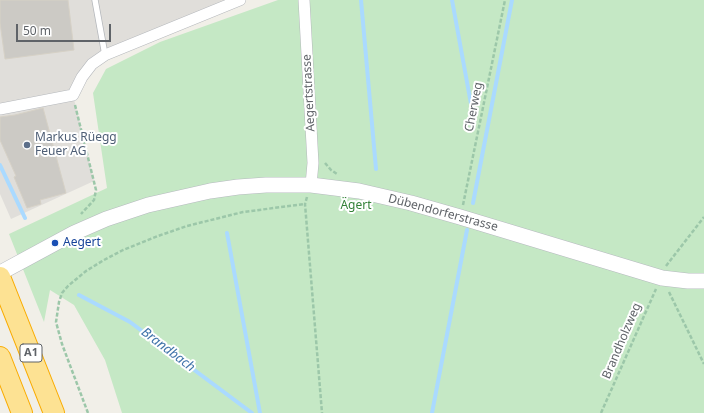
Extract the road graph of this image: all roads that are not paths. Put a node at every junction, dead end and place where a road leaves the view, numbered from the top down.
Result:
1 (95, 0) edge
2 (240, 0) edge
3 (304, 0) edge
4 (105, 55) junction
5 (0, 109) edge
6 (311, 185) junction
7 (0, 273) edge
8 (0, 276) edge
9 (704, 281) edge
10 (0, 357) edge
11 (22, 413) edge
12 (54, 413) edge

1 - 4 lane
2 - 4 street
3 - 6 street, Aegertstrasse
4 - 5 street
6 - 7 street, Dübendorferstrasse
6 - 9 street, Dübendorferstrasse
8 - 12 highway, A1
10 - 11 highway, A1

